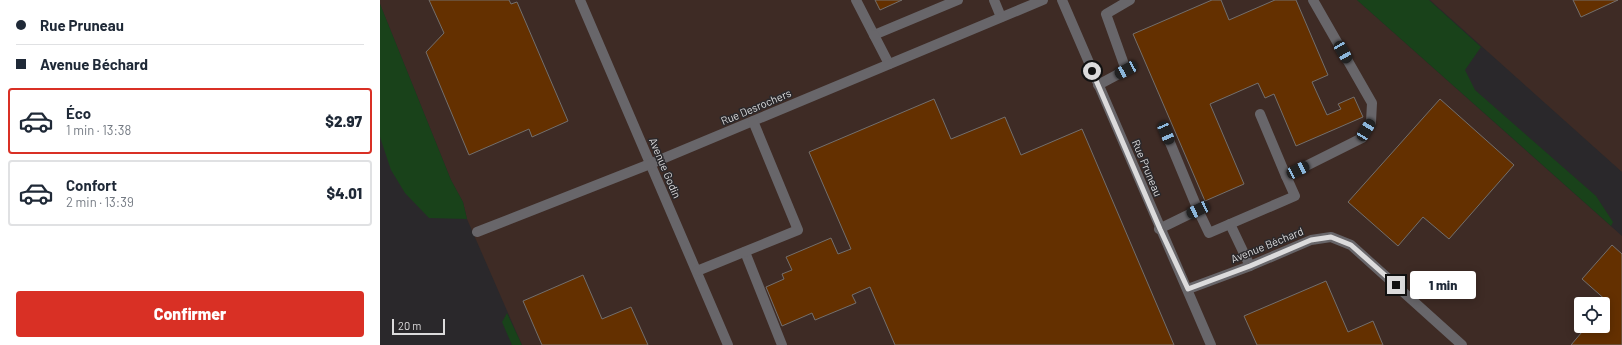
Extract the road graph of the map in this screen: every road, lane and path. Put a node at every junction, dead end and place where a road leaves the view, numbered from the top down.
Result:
1 (580, 0) edge
2 (856, 0) edge
3 (958, 0) edge
4 (994, 0) edge
5 (1043, 0) edge
6 (1062, 0) edge
7 (1130, 0) edge
8 (1313, 0) edge
9 (1002, 17) junction
10 (874, 35) junction
11 (889, 64) junction
12 (1098, 85) junction
13 (1260, 114) dead end
14 (753, 121) junction
15 (1166, 133) dead end
16 (650, 164) junction
17 (1286, 176) junction
18 (1198, 210) junction
19 (1230, 224) junction
20 (1160, 229) junction
21 (477, 232) dead end
22 (745, 252) junction
23 (1250, 266) junction
24 (697, 271) junction
25 (1188, 289) junction
26 (728, 345) edge
27 (782, 345) edge
28 (1211, 345) edge
29 (1462, 345) edge

1 - 16 street, Avenue Godin
2 - 10 street
3 - 10 street
4 - 9 street
5 - 9 street, Rue Desrochers
6 - 12 street, Rue Pruneau
7 - 12 street
8 - 17 street
9 - 11 street, Rue Desrochers
10 - 11 street
11 - 14 street, Rue Desrochers
12 - 20 street, Rue Pruneau
13 - 17 street
14 - 16 street, Rue Desrochers
14 - 22 street
15 - 18 street
16 - 21 street, Rue Desrochers
16 - 24 street, Avenue Godin
17 - 19 street
18 - 19 street
18 - 20 street
19 - 23 street
20 - 25 street, Rue Pruneau
22 - 24 street
22 - 27 street
23 - 25 street, Avenue Béchard
23 - 29 street, Avenue Béchard
24 - 26 street, Avenue Godin
25 - 28 street, Rue Pruneau

